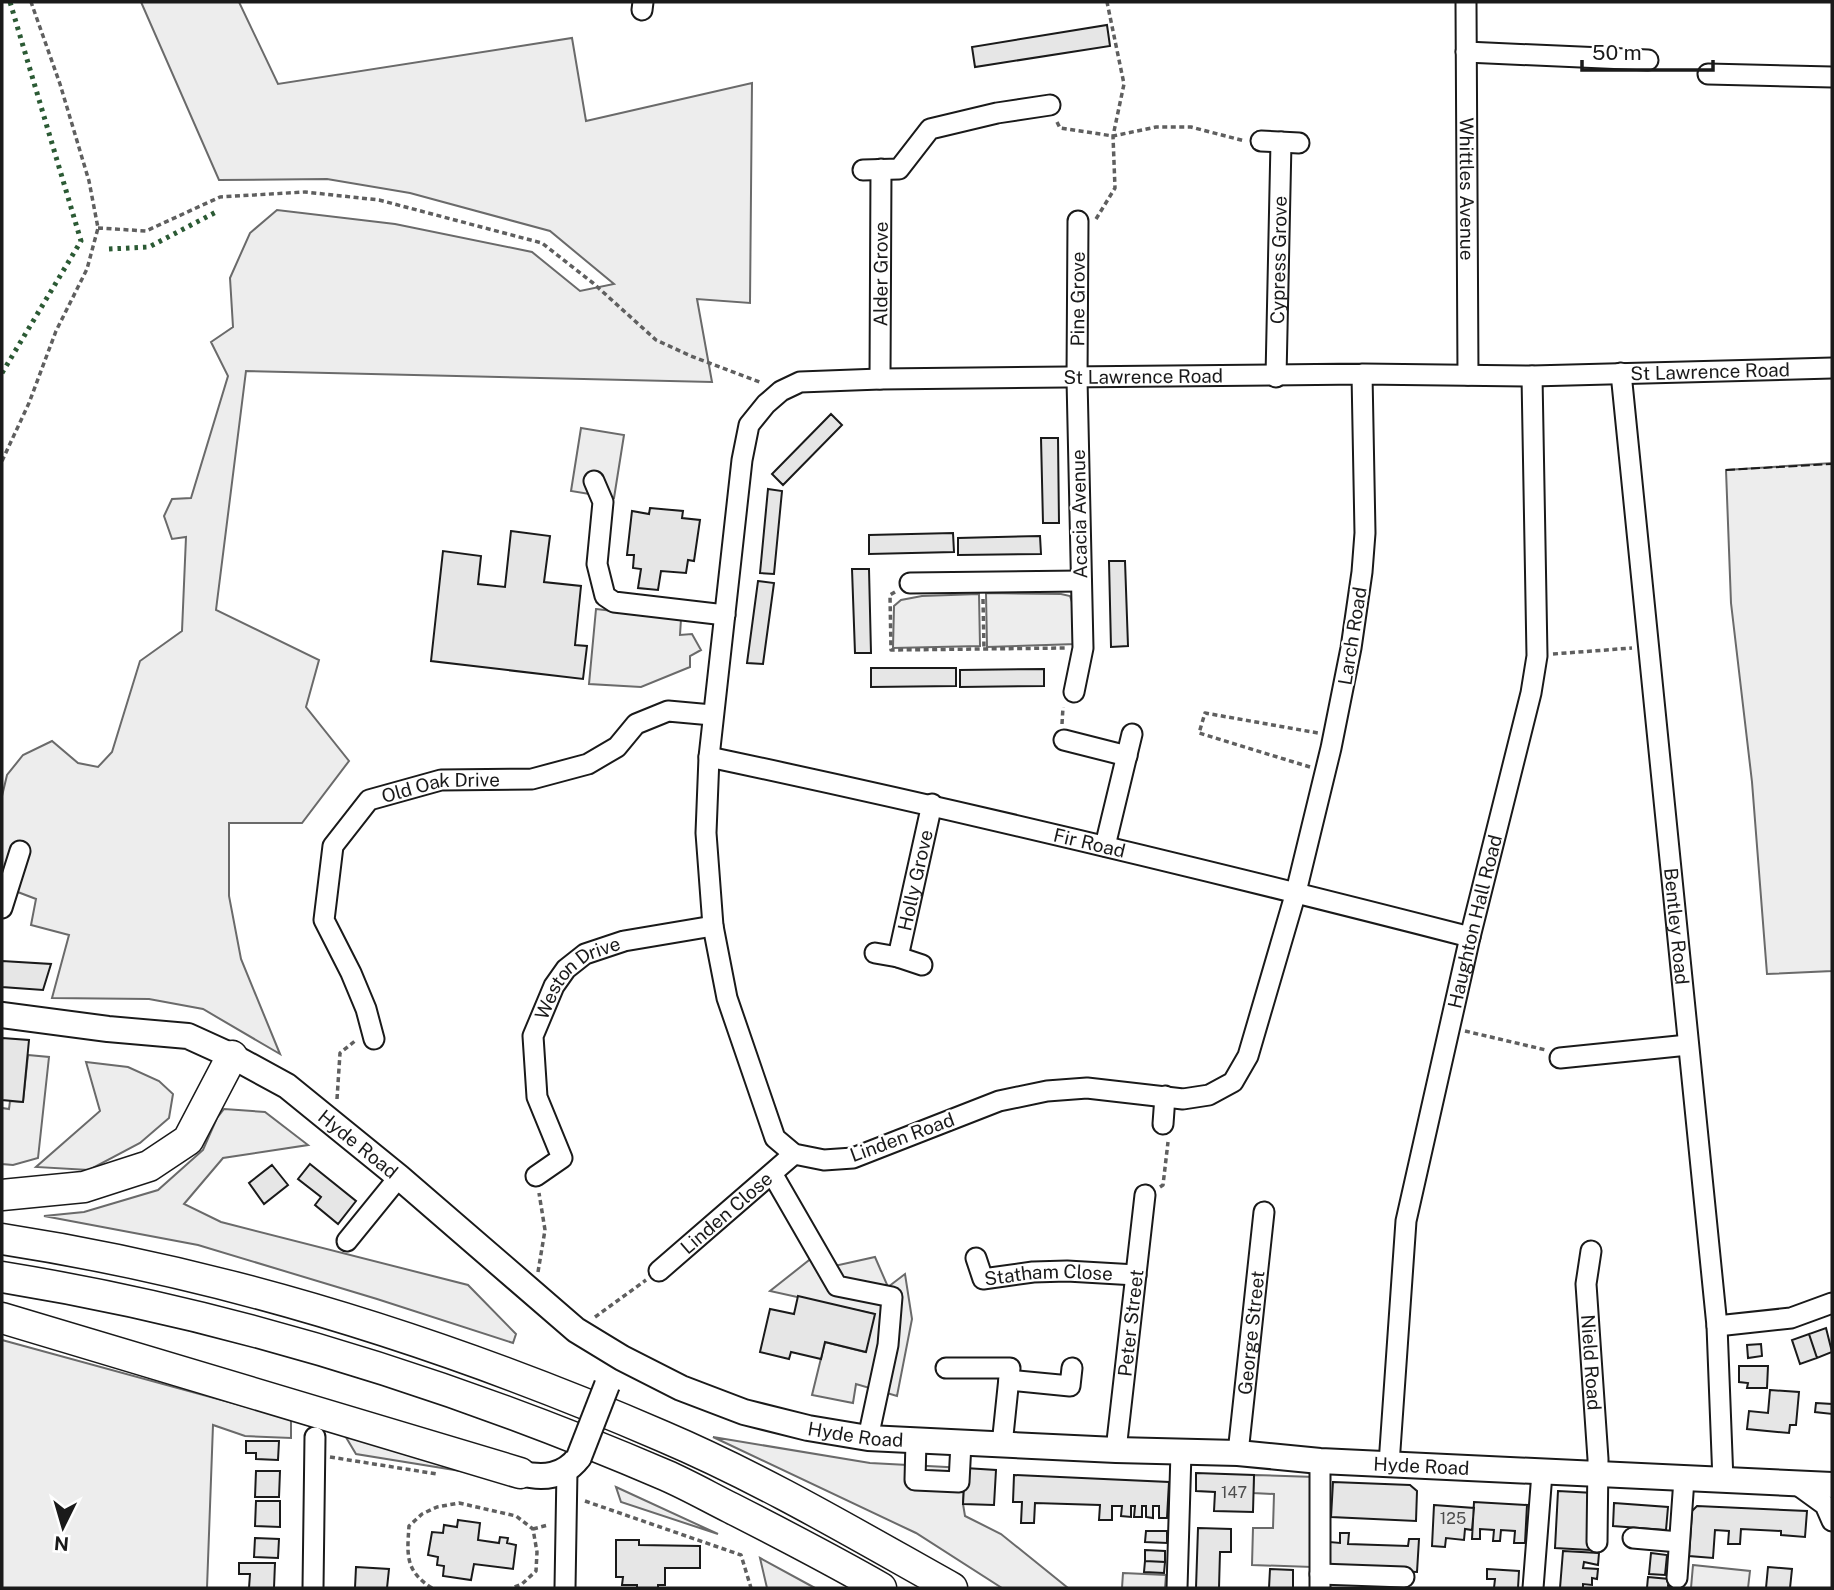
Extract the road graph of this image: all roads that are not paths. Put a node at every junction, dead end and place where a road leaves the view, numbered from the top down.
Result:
1 (1466, 2) edge
2 (1466, 52) junction
3 (1648, 60) dead end
4 (1708, 74) dead end
5 (1832, 77) edge
6 (1050, 106) road end
7 (1280, 142) road end
8 (1078, 221) road end
9 (1832, 368) edge
10 (1621, 373) junction
11 (1363, 374) junction
12 (1468, 375) junction
13 (1532, 376) junction
14 (1276, 377) junction
15 (1077, 379) junction
16 (880, 380) junction
17 (594, 481) dead end
18 (1081, 582) junction
19 (910, 583) road end
20 (725, 615) junction
21 (1074, 692) road end
22 (714, 707) junction
23 (1132, 734) dead end
24 (1063, 740) road end
25 (1126, 756) junction
26 (709, 757) junction
27 (932, 804) junction
28 (1105, 846) junction
29 (20, 851) dead end
30 (1296, 892) junction
31 (2, 908) edge
32 (713, 926) junction
33 (1470, 937) junction
34 (875, 953) dead end
35 (898, 957) junction
36 (922, 965) dead end
37 (2, 1015) edge
38 (374, 1039) dead end
39 (1688, 1045) junction
40 (232, 1056) junction
41 (1560, 1058) road end
42 (1165, 1096) junction
43 (1163, 1124) road end
44 (794, 1154) junction
45 (773, 1175) junction
46 (536, 1176) road end
47 (399, 1177) junction
48 (2, 1195) edge
49 (1145, 1195) road end
50 (1264, 1212) dead end
51 (2, 1239) edge
52 (347, 1241) dead end
53 (1591, 1251) dead end
54 (976, 1258) dead end
55 (659, 1271) road end
56 (1136, 1275) junction
57 (2, 1277) edge
58 (1832, 1303) edge
59 (2, 1318) edge
60 (1717, 1326) junction
61 (622, 1358) junction
62 (946, 1368) dead end
63 (1072, 1368) dead end
64 (1009, 1374) junction
65 (868, 1438) junction
66 (916, 1441) junction
67 (961, 1443) junction
68 (1002, 1445) junction
69 (315, 1446) road end
70 (1116, 1450) junction
71 (1181, 1452) junction
72 (1238, 1453) junction
73 (1320, 1461) junction
74 (573, 1464) junction
75 (1389, 1464) junction
76 (520, 1473) joint
77 (1542, 1473) junction
78 (1597, 1475) junction
79 (1684, 1479) junction
80 (1723, 1481) junction
81 (1796, 1484) junction
82 (1832, 1485) edge
83 (1832, 1521) edge
84 (1633, 1538) dead end
85 (1597, 1542) dead end
86 (1679, 1542) junction
87 (1405, 1577) dead end
88 (1677, 1578) dead end
89 (1320, 1581) edge
90 (313, 1588) edge
91 (565, 1588) edge
92 (881, 1588) edge
93 (952, 1588) edge
94 (1177, 1588) edge
95 (1533, 1588) edge

1 - 2 street, Whittles Avenue
2 - 3 street
2 - 12 street, Whittles Avenue
4 - 5 street
6 - 16 street, Alder Grove
7 - 14 street, Cypress Grove
8 - 15 street, Pine Grove
9 - 10 street, St Lawrence Road
10 - 13 street, St Lawrence Road
10 - 39 street, Bentley Road
11 - 12 street, St Lawrence Road
11 - 14 street, St Lawrence Road
11 - 30 street, Larch Road
12 - 13 street, St Lawrence Road
13 - 33 street, Haughton Hall Road
14 - 15 street, St Lawrence Road
15 - 16 street, St Lawrence Road
15 - 18 street, Acacia Avenue
16 - 20 street, St Lawrence Road
17 - 20 street
18 - 19 street
18 - 21 street, Acacia Avenue
20 - 22 street
22 - 26 street
22 - 38 street, Old Oak Drive
23 - 25 street
24 - 25 street
25 - 28 street
26 - 27 street, Fir Road
26 - 32 street
27 - 28 street, Fir Road
27 - 35 street, Holly Grove
28 - 30 street, Fir Road
29 - 31 street
30 - 33 street, Fir Road
30 - 42 street, Linden Road
32 - 44 street
32 - 46 street, Weston Drive
33 - 75 street, Haughton Hall Road
34 - 35 street, Holly Grove
35 - 36 street, Holly Grove
37 - 40 main road, Hyde Road
39 - 41 street
39 - 60 street, Bentley Road
40 - 47 main road, Hyde Road
40 - 48 highway
42 - 43 street
42 - 44 street, Linden Road
44 - 45 street, Linden Close
45 - 55 street, Linden Close
45 - 65 street
47 - 52 street
47 - 61 main road, Hyde Road
49 - 56 street, Peter Street
50 - 72 street, George Street
51 - 93 highway
53 - 78 street, Nield Road
54 - 56 street, Statham Close
56 - 70 street, Peter Street
57 - 92 highway
58 - 60 street
59 - 76 highway
60 - 80 street, Bentley Road
61 - 65 main road, Hyde Road
61 - 74 main road, bridge
62 - 64 street
63 - 64 street
64 - 68 street
65 - 66 main road, Hyde Road
66 - 67 main road, Hyde Road
66 - 67 street
67 - 68 main road, Hyde Road
68 - 70 main road, Hyde Road
69 - 90 street
70 - 71 main road, Hyde Road
71 - 72 main road, Hyde Road
71 - 94 street
72 - 73 main road, Hyde Road
73 - 75 main road, Hyde Road
73 - 89 street
74 - 76 main road
74 - 91 street
75 - 77 main road, Hyde Road
77 - 78 main road, Hyde Road
77 - 95 street
78 - 79 main road, Hyde Road
78 - 85 street, Nield Road
79 - 80 main road, Hyde Road
79 - 86 street
80 - 81 main road, Hyde Road
81 - 82 main road, Hyde Road
81 - 83 street
84 - 86 street
86 - 88 street
87 - 89 street

